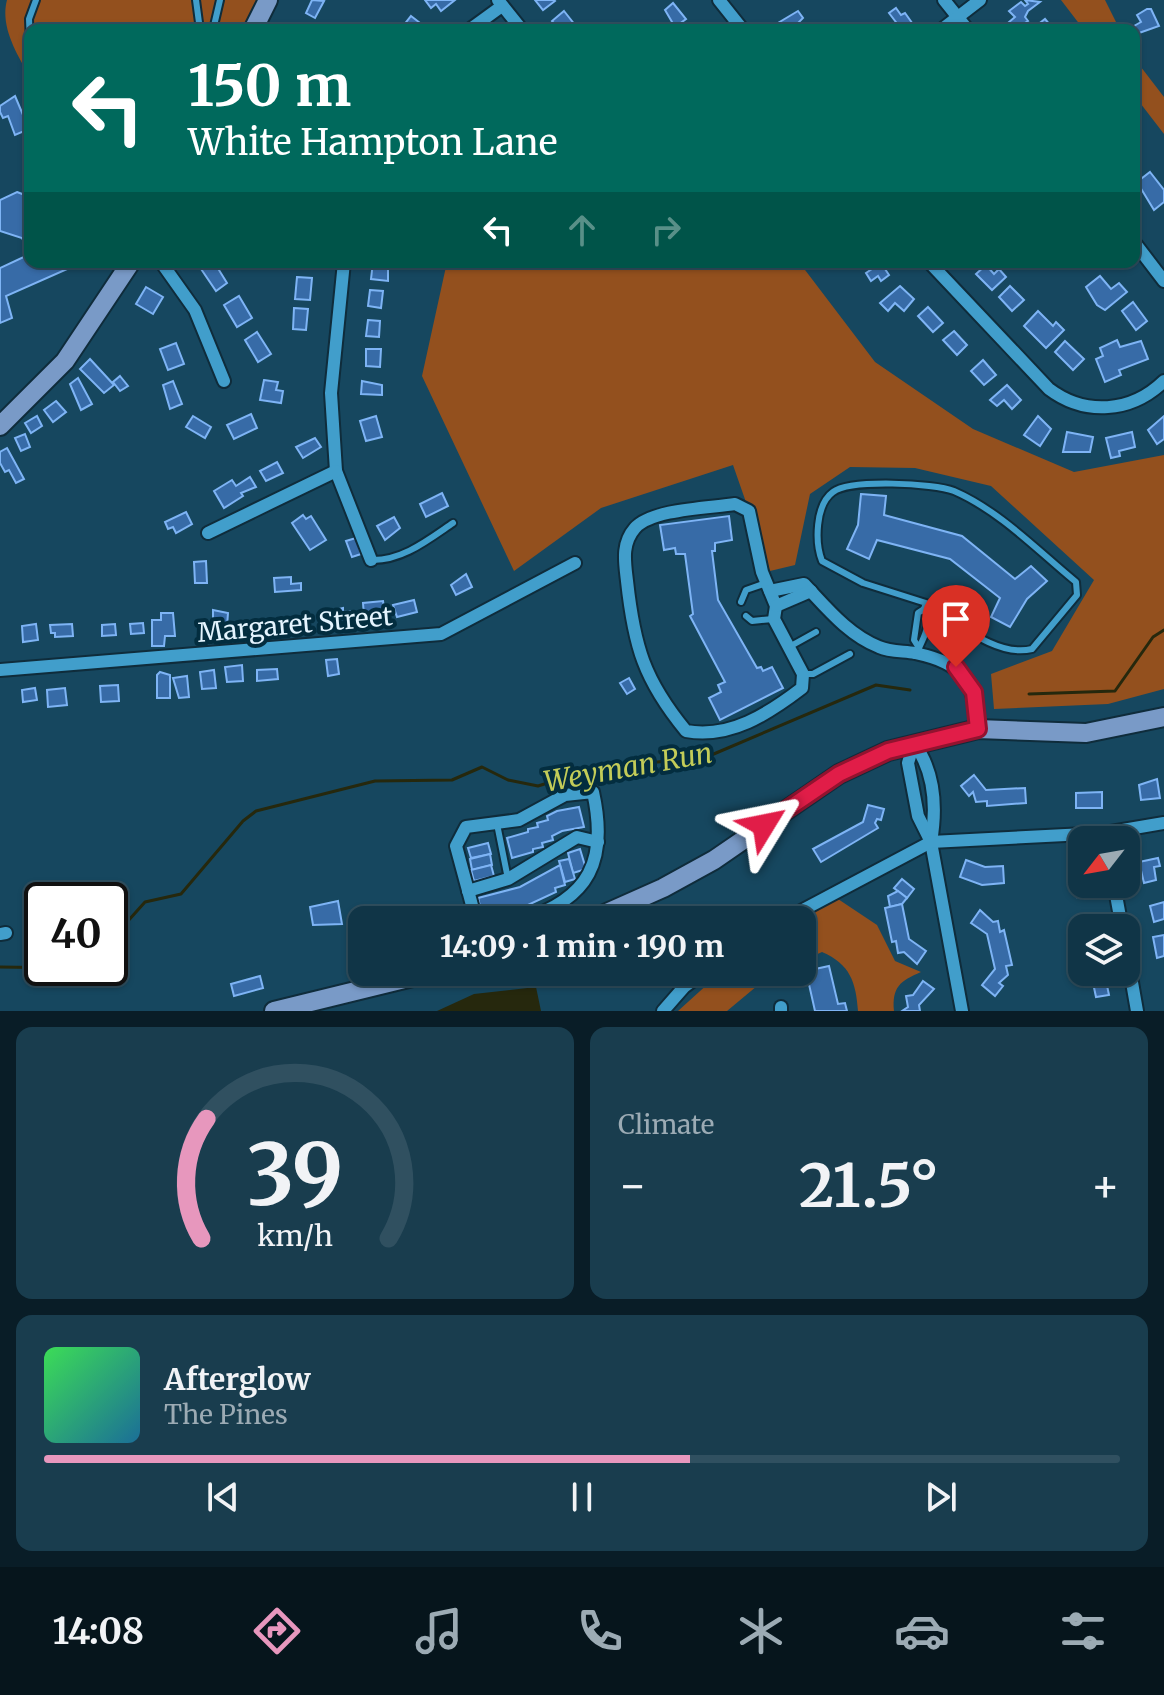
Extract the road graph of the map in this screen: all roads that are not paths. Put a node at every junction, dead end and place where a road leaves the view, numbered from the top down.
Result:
1 (36, 0) edge
2 (196, 0) edge
3 (220, 0) edge
4 (268, 0) edge
5 (719, 0) edge
6 (944, 0) edge
7 (980, 0) edge
8 (500, 3) edge
9 (957, 16) junction
10 (29, 24) edge
11 (199, 24) edge
12 (214, 24) edge
13 (256, 24) edge
14 (476, 24) edge
15 (517, 24) edge
16 (738, 24) edge
17 (948, 24) edge
18 (963, 24) edge
19 (1140, 250) edge
20 (127, 268) edge
21 (165, 268) edge
22 (343, 268) edge
23 (935, 268) edge
24 (1164, 281) edge
25 (224, 381) dead end
26 (1162, 383) edge
27 (0, 426) edge
28 (336, 471) junction
29 (453, 523) dead end
30 (208, 533) dead end
31 (371, 560) joint
32 (575, 563) dead end
33 (768, 587) junction
34 (811, 591) junction
35 (741, 602) dead end
36 (925, 606) junction
37 (775, 612) junction
38 (746, 616) dead end
39 (816, 632) dead end
40 (789, 647) junction
41 (918, 651) junction
42 (850, 654) dead end
43 (0, 670) edge
44 (803, 674) junction
45 (1164, 717) edge
46 (978, 729) junction
47 (914, 743) junction
48 (496, 823) junction
49 (1164, 823) edge
50 (1140, 829) edge
51 (1068, 838) edge
52 (598, 842) junction
53 (931, 842) junction
54 (508, 879) junction
55 (468, 891) junction
56 (472, 906) edge
57 (553, 906) edge
58 (622, 906) edge
59 (811, 906) edge
60 (362, 986) edge
61 (685, 986) edge
62 (1133, 986) edge
63 (274, 1011) edge
64 (663, 1011) edge
65 (962, 1011) edge
66 (1137, 1011) edge

1 - 10 lane
2 - 11 lane
3 - 12 lane
4 - 13 street
5 - 16 street
6 - 9 street
7 - 9 street
8 - 14 street
8 - 15 street
9 - 17 street
9 - 18 street
19 - 24 street
20 - 27 street
21 - 25 street
22 - 28 street
23 - 26 street
28 - 30 street
28 - 31 street
29 - 31 lane
32 - 43 street, Margaret Street
33 - 34 street
33 - 35 lane
33 - 37 street
33 - 44 street
34 - 37 street
34 - 41 street
36 - 36 lane
36 - 41 lane
36 - 41 lane
37 - 38 lane
37 - 40 street
39 - 40 lane
40 - 44 street
41 - 46 street
42 - 44 lane
45 - 46 street
46 - 47 street
47 - 53 street
47 - 53 street
47 - 58 street
48 - 52 street
48 - 54 lane
48 - 55 street
49 - 50 street
51 - 53 street
52 - 54 street
52 - 57 street
53 - 59 street
53 - 65 street
54 - 55 street
55 - 56 street
60 - 63 street
61 - 64 street
62 - 66 street

